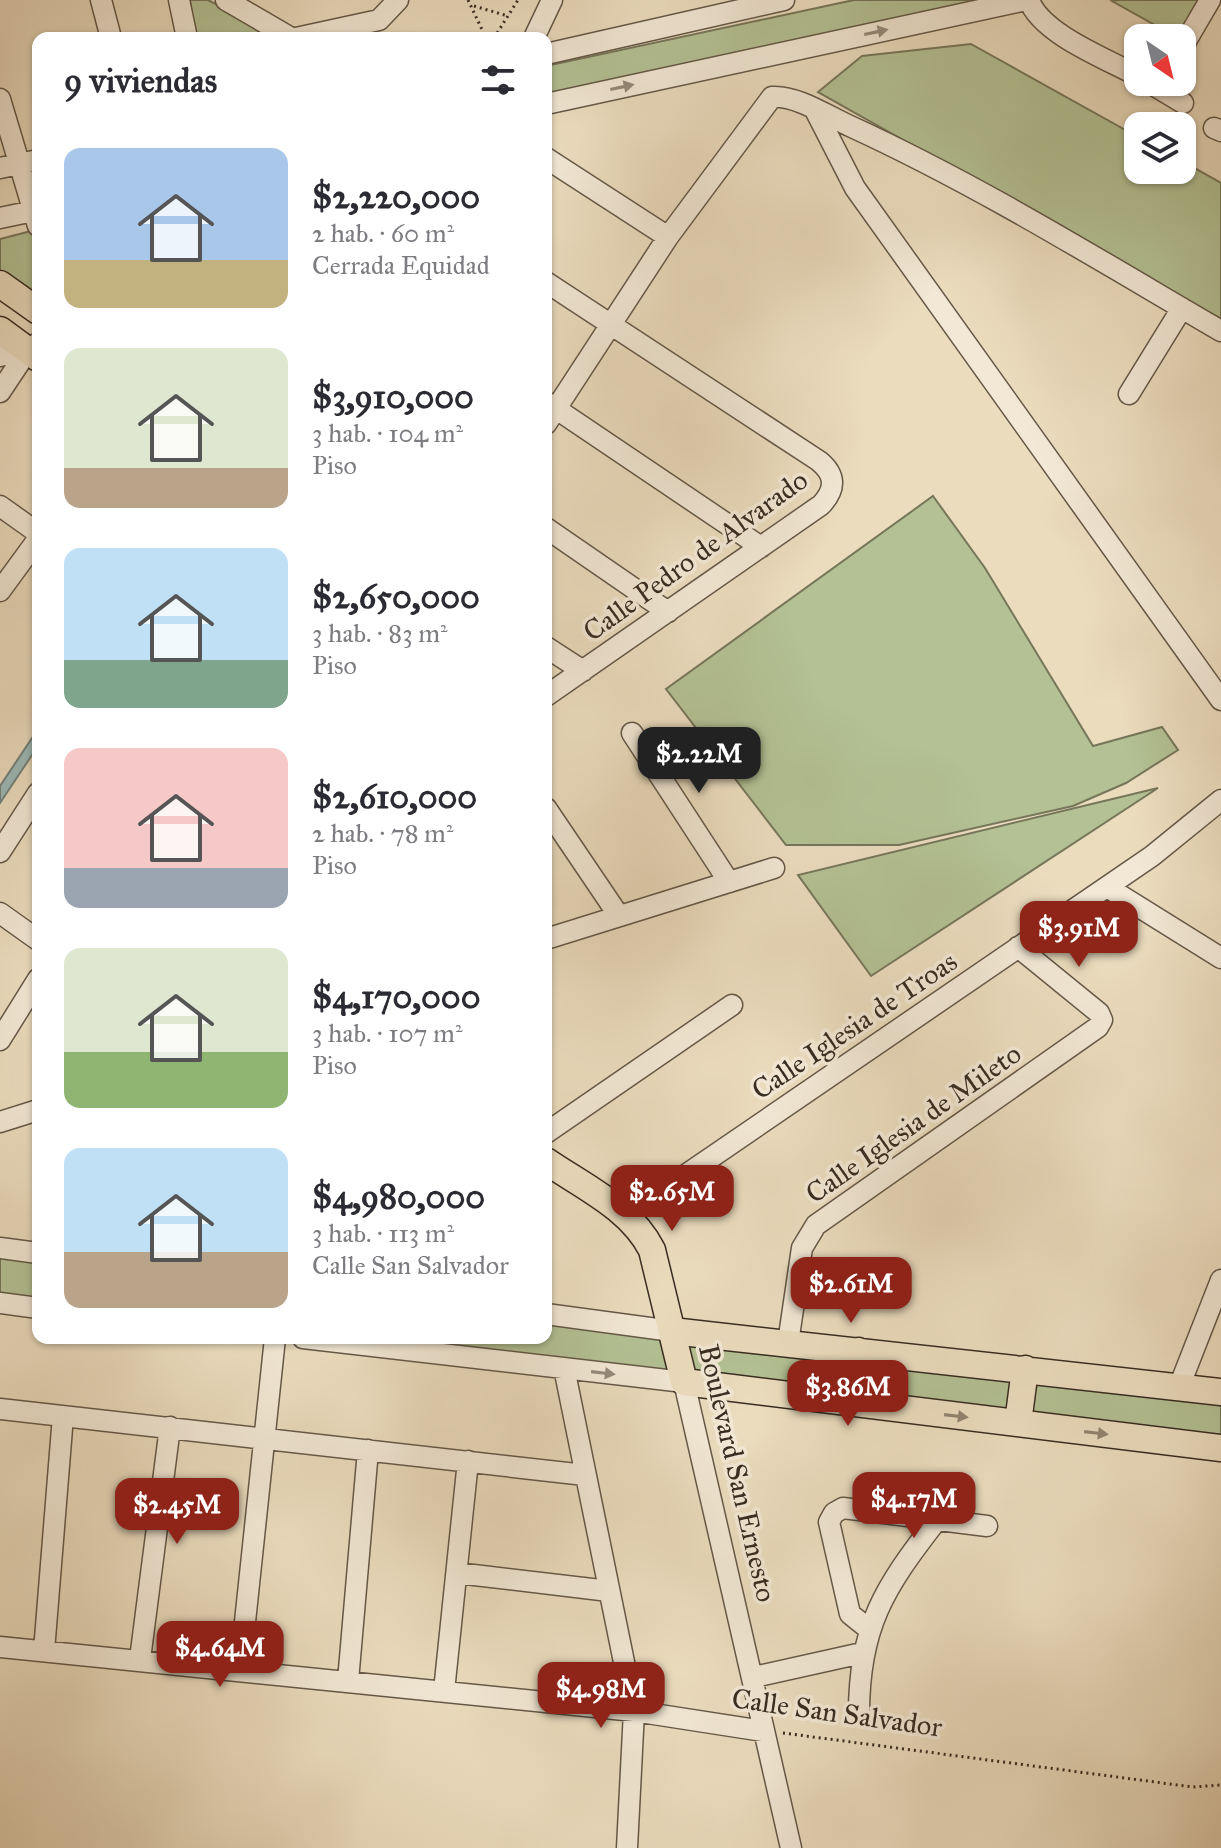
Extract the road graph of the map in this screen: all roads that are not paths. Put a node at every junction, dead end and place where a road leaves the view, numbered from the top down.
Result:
1 (101, 0) edge
2 (179, 0) edge
3 (226, 0) edge
4 (398, 0) edge
5 (552, 0) edge
6 (784, 0) edge
7 (1028, 0) edge
8 (1210, 0) edge
9 (1196, 24) edge
10 (109, 32) edge
11 (186, 32) edge
12 (282, 32) edge
13 (322, 32) edge
14 (536, 32) edge
15 (552, 53) edge
16 (1124, 68) edge
17 (1173, 96) edge
18 (0, 99) edge
19 (552, 103) edge
20 (1183, 103) dead end
21 (815, 110) junction
22 (552, 162) edge
23 (19, 164) edge
24 (32, 204) edge
25 (32, 216) edge
26 (0, 218) edge
27 (668, 237) junction
28 (0, 284) edge
29 (552, 286) edge
30 (32, 307) edge
31 (1182, 308) junction
32 (612, 323) junction
33 (0, 330) edge
34 (1221, 331) edge
35 (32, 348) edge
36 (32, 351) edge
37 (32, 354) edge
38 (0, 356) edge
39 (0, 392) edge
40 (1129, 394) dead end
41 (552, 408) edge
42 (552, 414) edge
43 (0, 506) edge
44 (32, 531) edge
45 (552, 532) edge
46 (32, 545) edge
47 (761, 547) junction
48 (0, 591) edge
49 (668, 612) junction
50 (552, 651) edge
51 (583, 671) junction
52 (552, 692) edge
53 (1221, 700) edge
54 (632, 733) dead end
55 (1221, 800) edge
56 (32, 802) edge
57 (552, 817) edge
58 (0, 852) edge
59 (774, 868) dead end
60 (729, 882) junction
61 (1107, 887) junction
62 (0, 913) edge
63 (619, 916) junction
64 (32, 936) edge
65 (552, 937) edge
66 (1018, 947) junction
67 (1221, 958) edge
68 (32, 989) edge
69 (732, 1005) dead end
70 (0, 1040) edge
71 (32, 1112) edge
72 (0, 1122) edge
73 (552, 1129) edge
74 (552, 1165) edge
75 (627, 1215) junction
76 (0, 1248) edge
77 (32, 1252) edge
78 (1221, 1280) edge
79 (0, 1303) edge
80 (32, 1307) edge
81 (552, 1310) edge
82 (672, 1331) junction
83 (788, 1343) junction
84 (274, 1344) edge
85 (355, 1344) edge
86 (858, 1351) junction
87 (564, 1368) junction
88 (1025, 1369) junction
89 (684, 1382) junction
90 (1179, 1387) junction
91 (1221, 1392) edge
92 (852, 1403) junction
93 (0, 1409) edge
94 (63, 1416) junction
95 (1018, 1423) junction
96 (170, 1427) junction
97 (266, 1438) junction
98 (1221, 1448) edge
99 (368, 1450) junction
100 (468, 1461) junction
101 (585, 1475) junction
102 (936, 1521) junction
103 (987, 1526) dead end
104 (457, 1573) junction
105 (609, 1591) junction
106 (870, 1630) junction
107 (0, 1647) edge
108 (44, 1651) junction
109 (862, 1653) junction
110 (140, 1659) junction
111 (240, 1669) junction
112 (754, 1677) junction
113 (348, 1681) junction
114 (444, 1691) junction
115 (634, 1711) junction
116 (859, 1713) dead end
117 (763, 1731) junction
118 (627, 1848) edge
119 (791, 1848) edge

1 - 10 street
2 - 11 street
3 - 12 street
4 - 13 street
5 - 14 street
6 - 15 street
7 - 16 street
19 -> 7 street
8 - 9 street
17 - 20 street
18 - 23 street
21 - 27 street
21 - 31 street
21 - 53 street
22 - 27 street
23 - 24 street
25 - 26 street
27 - 32 street
28 - 30 main road
29 - 32 street
31 - 34 street
31 - 40 street
32 - 41 street
32 - 47 street, Calle Pedro de Alvarado
33 - 35 main road
36 - 38 street
37 - 39 street
42 - 47 street
43 - 44 street
45 - 49 street
46 - 48 street
47 - 49 street, Calle Pedro de Alvarado
49 - 51 street, Calle Pedro de Alvarado
50 - 51 street
51 - 52 street, Calle Pedro de Alvarado
54 - 60 street
55 - 61 street, Calle Iglesia de Troas
56 - 58 street
57 - 63 street
59 - 60 street
60 - 63 street
61 - 66 street, Calle Iglesia de Troas
61 - 67 street
62 - 64 street
63 - 65 street
66 - 75 street, Calle Iglesia de Troas
66 - 83 street, Calle Iglesia de Mileto
68 - 70 street
69 - 73 street
71 - 72 street
74 - 75 main road, Boulevard San Ernesto
75 - 82 main road, Boulevard San Ernesto
76 - 77 street
78 - 90 street
79 - 80 street
81 - 82 street
82 - 83 main road
82 - 89 main road, Boulevard San Ernesto
83 - 86 main road
84 - 97 street
85 - 87 street
86 - 88 main road
86 - 92 main road
87 -> 89 street
87 - 101 street
88 - 90 main road
88 - 95 main road
89 - 92 main road
89 - 112 street, Boulevard San Ernesto
90 - 91 main road
92 -> 95 main road
93 - 94 street
94 - 96 street
94 - 108 street
95 -> 98 main road
96 - 97 street
96 - 110 street
97 - 99 street
97 - 111 street
99 - 100 street
99 - 113 street
100 - 101 street
100 - 104 street
101 - 105 street
102 - 103 street
102 - 106 street
102 - 106 street
104 - 105 street
104 - 114 street
105 - 115 street
106 - 109 street
107 - 108 street, Calle San Salvador
108 - 110 street, Calle San Salvador
109 - 112 street
109 - 116 street
110 - 111 street, Calle San Salvador
111 - 113 street, Calle San Salvador
112 - 117 street, Boulevard San Ernesto
113 - 114 street, Calle San Salvador
114 - 115 street, Calle San Salvador
115 - 117 street, Calle San Salvador
115 - 118 street
117 - 119 street, Boulevard San Ernesto

